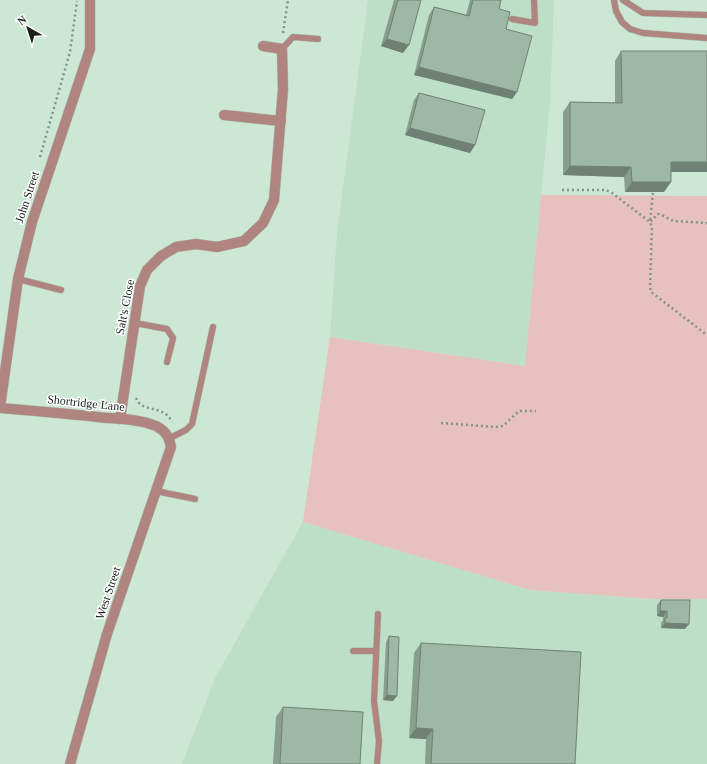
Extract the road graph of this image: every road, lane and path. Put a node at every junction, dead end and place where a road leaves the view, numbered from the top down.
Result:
1 (90, 0) edge
2 (288, 0) edge
3 (534, 0) edge
4 (614, 0) edge
5 (623, 0) edge
6 (707, 15) edge
7 (512, 19) dead end
8 (707, 38) edge
9 (318, 39) dead end
10 (262, 46) dead end
11 (282, 49) junction
12 (224, 115) dead end
13 (281, 120) junction
14 (562, 190) dead end
15 (653, 194) edge
16 (650, 222) junction
17 (707, 223) edge
18 (18, 279) junction
19 (61, 290) dead end
20 (135, 323) junction
21 (213, 327) dead end
22 (707, 335) edge
23 (168, 362) dead end
24 (135, 398) dead end
25 (78, 402) dead end
26 (122, 403) junction
27 (140, 404) junction
28 (0, 407) edge
29 (536, 411) dead end
30 (120, 419) junction
31 (441, 423) dead end
32 (171, 435) junction
33 (156, 491) junction
34 (195, 499) dead end
35 (378, 614) dead end
36 (352, 651) dead end
37 (376, 651) junction
38 (70, 764) edge
39 (377, 764) edge

1 - 18 street, John Street
2 - 11 path
3 - 7 lane
4 - 8 lane
5 - 6 lane
9 - 11 lane
10 - 11 street
11 - 13 street, Salt's Close
12 - 13 street
13 - 20 street, Salt's Close
14 - 16 path
15 - 16 path
16 - 17 path
16 - 22 path
18 - 19 lane
18 - 28 street, John Street
20 - 23 lane
20 - 26 street, Salt's Close
21 - 32 lane
24 - 27 path
25 - 26 path
26 - 27 path
26 - 30 street, Salt's Close
27 - 32 path
28 - 30 street, Shortridge Lane
29 - 31 path
30 - 32 street, Shortridge Lane
32 - 33 street, West Street
33 - 34 lane
33 - 38 street, West Street
35 - 37 lane
36 - 37 lane
37 - 39 lane

